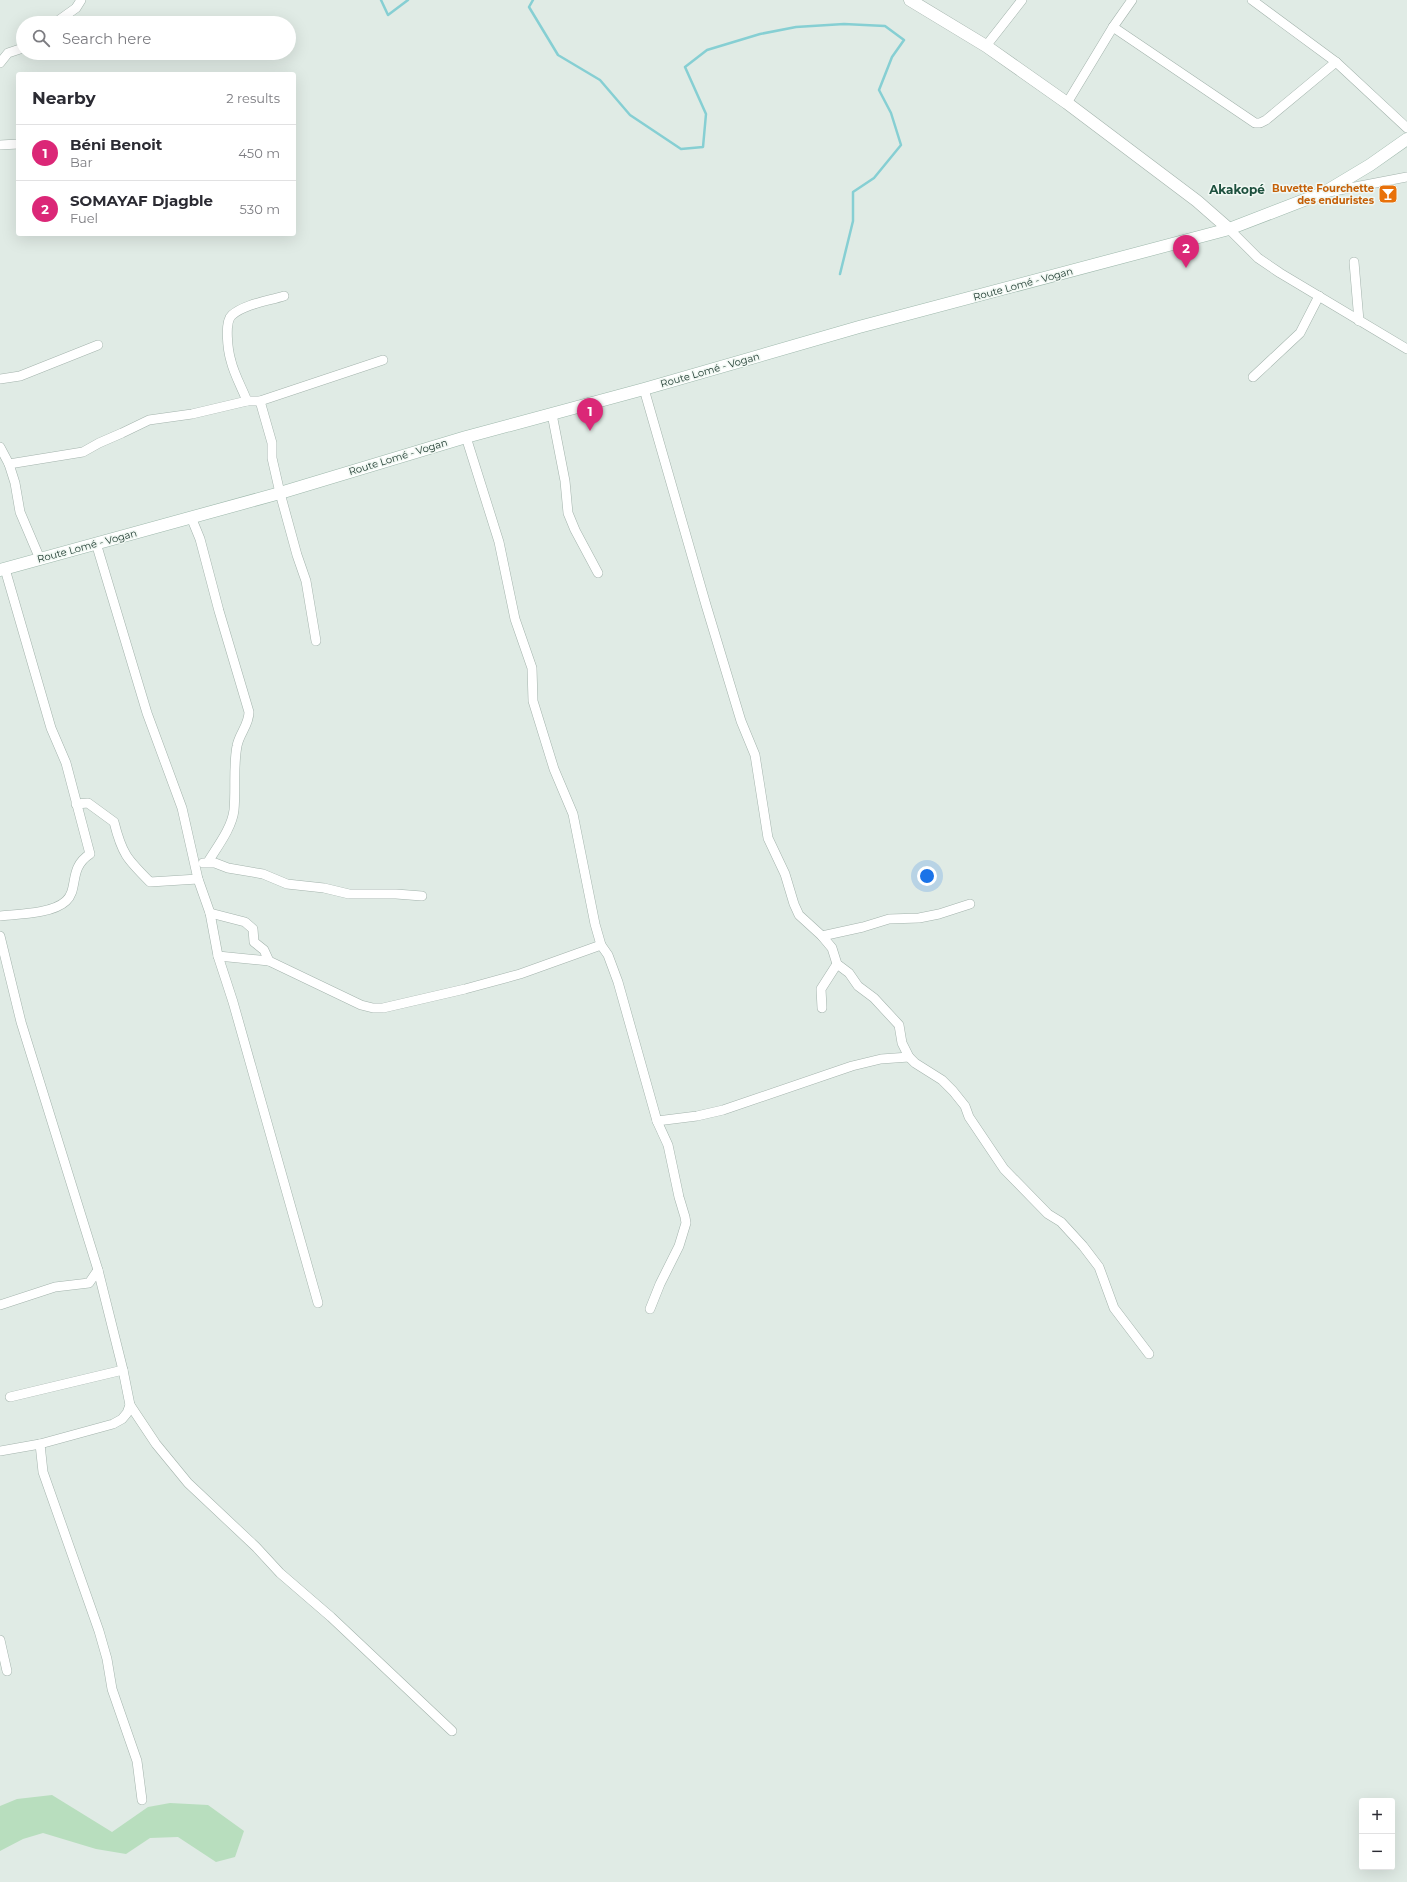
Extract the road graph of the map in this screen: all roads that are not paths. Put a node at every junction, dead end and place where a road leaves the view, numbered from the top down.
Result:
1 (81, 0) edge
2 (910, 0) edge
3 (1022, 0) edge
4 (1132, 0) edge
5 (1252, 0) edge
6 (65, 16) edge
7 (1113, 27) junction
8 (986, 46) junction
9 (16, 50) edge
10 (1336, 62) junction
11 (0, 63) edge
12 (1067, 103) junction
13 (1407, 128) edge
14 (1407, 139) edge
15 (16, 144) edge
16 (0, 145) edge
17 (1407, 177) edge
18 (1325, 192) junction
19 (1229, 229) junction
20 (1354, 262) dead end
21 (284, 296) dead end
22 (1318, 296) junction
23 (1359, 321) junction
24 (98, 345) dead end
25 (1407, 350) edge
26 (383, 360) dead end
27 (1253, 377) dead end
28 (0, 379) edge
29 (644, 389) junction
30 (247, 401) junction
31 (260, 401) junction
32 (552, 414) junction
33 (466, 437) junction
34 (0, 447) edge
35 (9, 464) junction
36 (280, 494) junction
37 (191, 518) junction
38 (96, 543) junction
39 (40, 559) junction
40 (3, 570) edge
41 (598, 573) dead end
42 (316, 640) dead end
43 (76, 804) junction
44 (208, 862) junction
45 (195, 864) junction
46 (198, 879) junction
47 (422, 896) dead end
48 (970, 904) dead end
49 (210, 913) junction
50 (0, 916) edge
51 (0, 936) edge
52 (822, 936) junction
53 (601, 945) junction
54 (218, 956) junction
55 (269, 961) junction
56 (837, 964) junction
57 (822, 1008) dead end
58 (909, 1057) junction
59 (657, 1121) junction
60 (98, 1270) junction
61 (318, 1303) dead end
62 (0, 1305) edge
63 (650, 1309) dead end
64 (1149, 1354) dead end
65 (123, 1370) junction
66 (10, 1397) dead end
67 (130, 1405) junction
68 (40, 1444) junction
69 (0, 1451) edge
70 (0, 1640) edge
71 (8, 1671) dead end
72 (452, 1731) dead end
73 (142, 1800) dead end

1 - 6 street
2 - 8 main road
3 - 8 street
4 - 7 street
5 - 10 street
7 - 10 street
7 - 12 street
8 - 12 main road
9 - 11 street
10 - 13 street
12 - 19 main road
14 - 18 main road, Route Lomé - Vogan
15 - 16 street
17 - 18 street
18 - 19 main road, Route Lomé - Vogan
19 - 22 street
19 - 29 main road, Route Lomé - Vogan
20 - 23 street
21 - 30 street
22 - 23 street
22 - 27 street
23 - 25 street
24 - 28 street
26 - 31 street
29 - 32 main road, Route Lomé - Vogan
29 - 52 street
30 - 31 street
30 - 35 street
31 - 36 street
32 - 33 main road, Route Lomé - Vogan
32 - 41 street
33 - 36 main road, Route Lomé - Vogan
33 - 53 street
34 - 35 street
35 - 39 street
36 - 37 main road, Route Lomé - Vogan
36 - 42 street
37 - 38 main road, Route Lomé - Vogan
37 - 44 street
38 - 39 main road, Route Lomé - Vogan
38 - 45 street
39 - 40 main road, Route Lomé - Vogan
40 - 43 street
43 - 46 street
43 - 50 street
44 - 45 street
44 - 47 street
45 - 46 street
46 - 49 street
48 - 52 street
49 - 54 street
49 - 55 street
51 - 60 street
52 - 56 street
53 - 55 street
53 - 59 street
54 - 55 street
54 - 61 street
56 - 57 street
56 - 58 street
58 - 59 street
58 - 64 street
59 - 63 street
60 - 62 street
60 - 65 street
65 - 66 street
65 - 67 street
67 - 68 street
67 - 72 street
68 - 69 street
68 - 73 street
70 - 71 street

